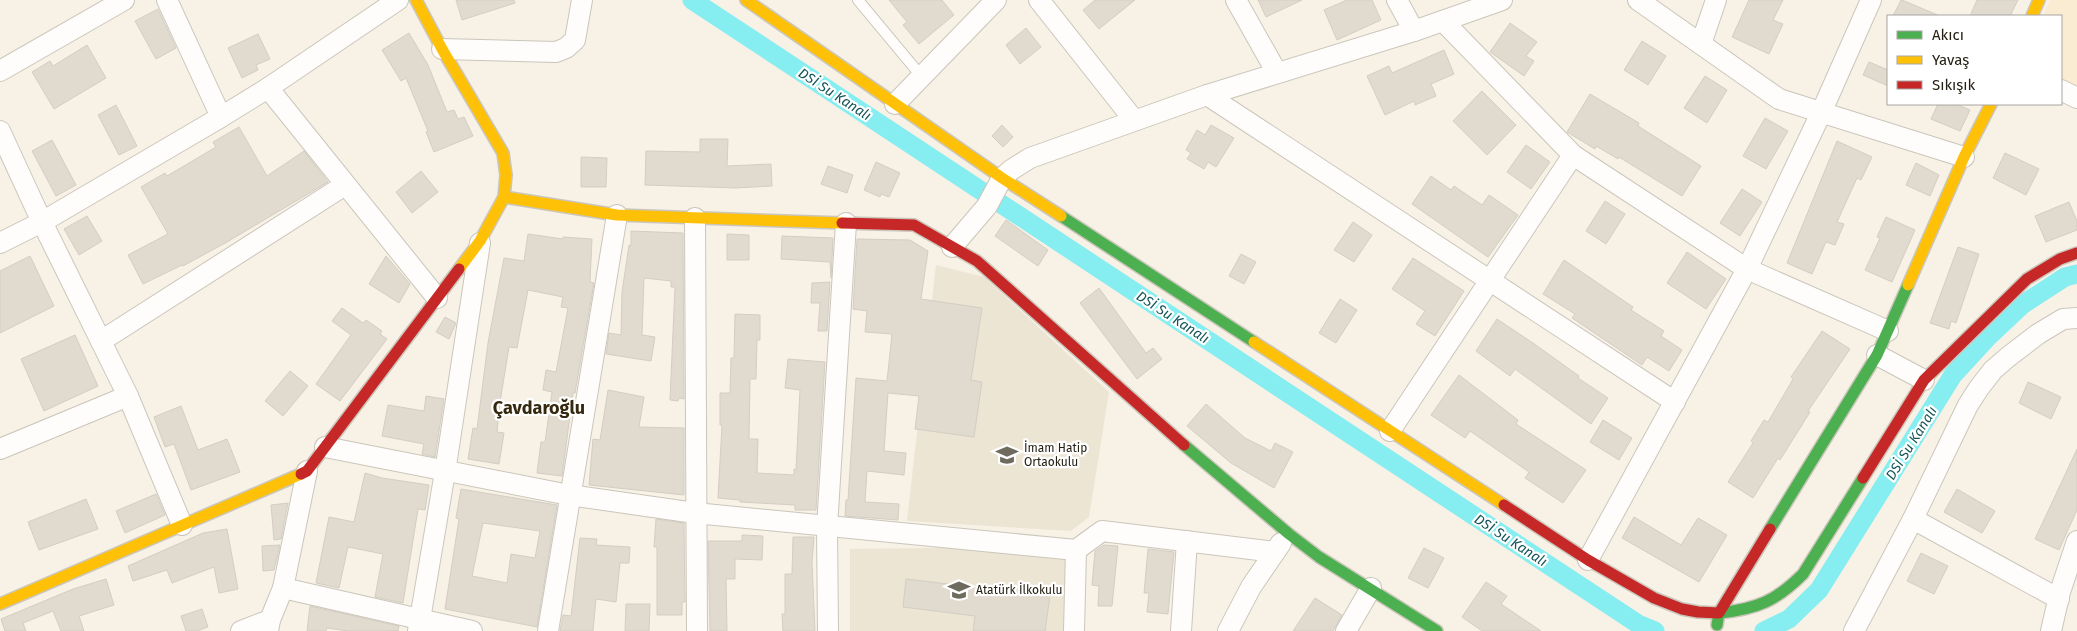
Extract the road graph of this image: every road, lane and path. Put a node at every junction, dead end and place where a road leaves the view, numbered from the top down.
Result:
1 (124, 0) edge
2 (167, 0) edge
3 (398, 0) edge
4 (416, 0) edge
5 (582, 0) edge
6 (746, 0) edge
7 (858, 0) edge
8 (996, 0) edge
9 (1039, 0) edge
10 (1236, 0) edge
11 (1397, 0) edge
12 (1502, 0) edge
13 (1638, 0) edge
14 (1716, 0) edge
15 (1871, 0) edge
16 (2039, 0) edge
17 (2032, 15) edge
18 (1443, 21) junction
19 (1414, 31) junction
20 (1701, 44) junction
21 (442, 49) junction
22 (0, 71) edge
23 (1277, 73) junction
24 (922, 76) junction
25 (268, 88) junction
26 (2062, 90) edge
27 (1207, 95) junction
28 (2077, 98) edge
29 (895, 104) junction
30 (1990, 105) edge
31 (1821, 113) junction
32 (221, 117) junction
33 (1134, 120) junction
34 (0, 131) edge
35 (1573, 155) junction
36 (1964, 157) junction
37 (1002, 178) junction
38 (345, 185) junction
39 (504, 197) junction
40 (617, 215) junction
41 (695, 218) junction
42 (42, 222) junction
43 (846, 223) junction
44 (480, 241) junction
45 (0, 243) edge
46 (952, 247) junction
47 (2077, 253) edge
48 (1747, 269) junction
49 (1490, 281) junction
50 (437, 298) junction
51 (2077, 318) edge
52 (1888, 331) junction
53 (102, 341) junction
54 (1877, 355) junction
55 (1924, 380) junction
56 (128, 396) junction
57 (1675, 402) junction
58 (1390, 431) junction
59 (325, 447) junction
60 (0, 449) edge
61 (307, 471) junction
62 (445, 472) junction
63 (569, 495) junction
64 (695, 514) junction
65 (1913, 519) junction
66 (182, 524) junction
67 (827, 527) junction
68 (1289, 534) junction
69 (1187, 541) junction
70 (2077, 541) edge
71 (1076, 550) junction
72 (1275, 552) junction
73 (1588, 560) junction
74 (283, 588) junction
75 (1371, 588) junction
76 (2059, 599) junction
77 (0, 604) edge
78 (1719, 613) junction
79 (269, 625) edge
80 (419, 625) edge
81 (241, 631) edge
82 (472, 631) edge
83 (548, 631) edge
84 (697, 631) edge
85 (828, 631) edge
86 (1074, 631) edge
87 (1181, 631) edge
88 (1228, 631) edge
89 (1346, 631) edge
90 (1437, 631) edge
91 (1716, 631) edge
92 (1854, 631) edge
93 (2051, 631) edge

1 - 22 street
2 - 32 street
3 - 25 street
4 - 21 street
5 - 21 street
6 - 29 street
7 - 24 lane
8 - 24 street
9 - 33 street
10 - 23 street
11 - 19 street
12 - 18 street
13 - 20 street
14 - 20 street
15 - 31 street
16 - 17 street
18 - 19 street
18 - 35 street
19 - 23 street
20 - 31 street
21 - 39 street
23 - 27 street
24 - 29 street
25 - 32 street
25 - 38 street
26 - 28 street
27 - 33 street
27 - 49 street
29 - 37 street
30 - 36 street
31 - 36 street
31 - 48 street
32 - 42 street
33 - 37 street
34 - 42 street
35 - 48 street
35 - 49 street
36 - 52 street
37 - 46 street
37 - 58 street
38 - 50 street
38 - 53 street
39 - 40 street
39 - 44 street
40 - 41 street
40 - 63 street
41 - 43 street
41 - 64 street
42 - 45 street
42 - 53 street
43 - 46 street
43 - 67 street
44 - 50 street
44 - 62 street
46 - 68 street
47 - 55 street
48 - 52 street
48 - 57 street
49 - 57 street
49 - 58 street
50 - 59 street
51 - 65 street
52 - 54 street
53 - 56 street
54 - 55 street
54 - 78 street
55 - 78 street
56 - 60 street
56 - 66 street
57 - 73 street
58 - 73 street
59 - 61 street
59 - 62 street
61 - 66 street
61 - 74 street
62 - 63 street
62 - 80 street
63 - 64 street
63 - 83 street
64 - 67 street
64 - 84 street
65 - 76 street
65 - 92 street
66 - 77 street
67 - 71 street
67 - 85 street
68 - 72 street
68 - 75 street
69 - 71 street
69 - 72 street
69 - 87 street
70 - 76 street
71 - 86 street
72 - 88 street
73 - 78 street
74 - 79 street
74 - 80 street
75 - 89 street
75 - 90 street
76 - 93 street
78 - 91 street
79 - 81 street
80 - 82 street

